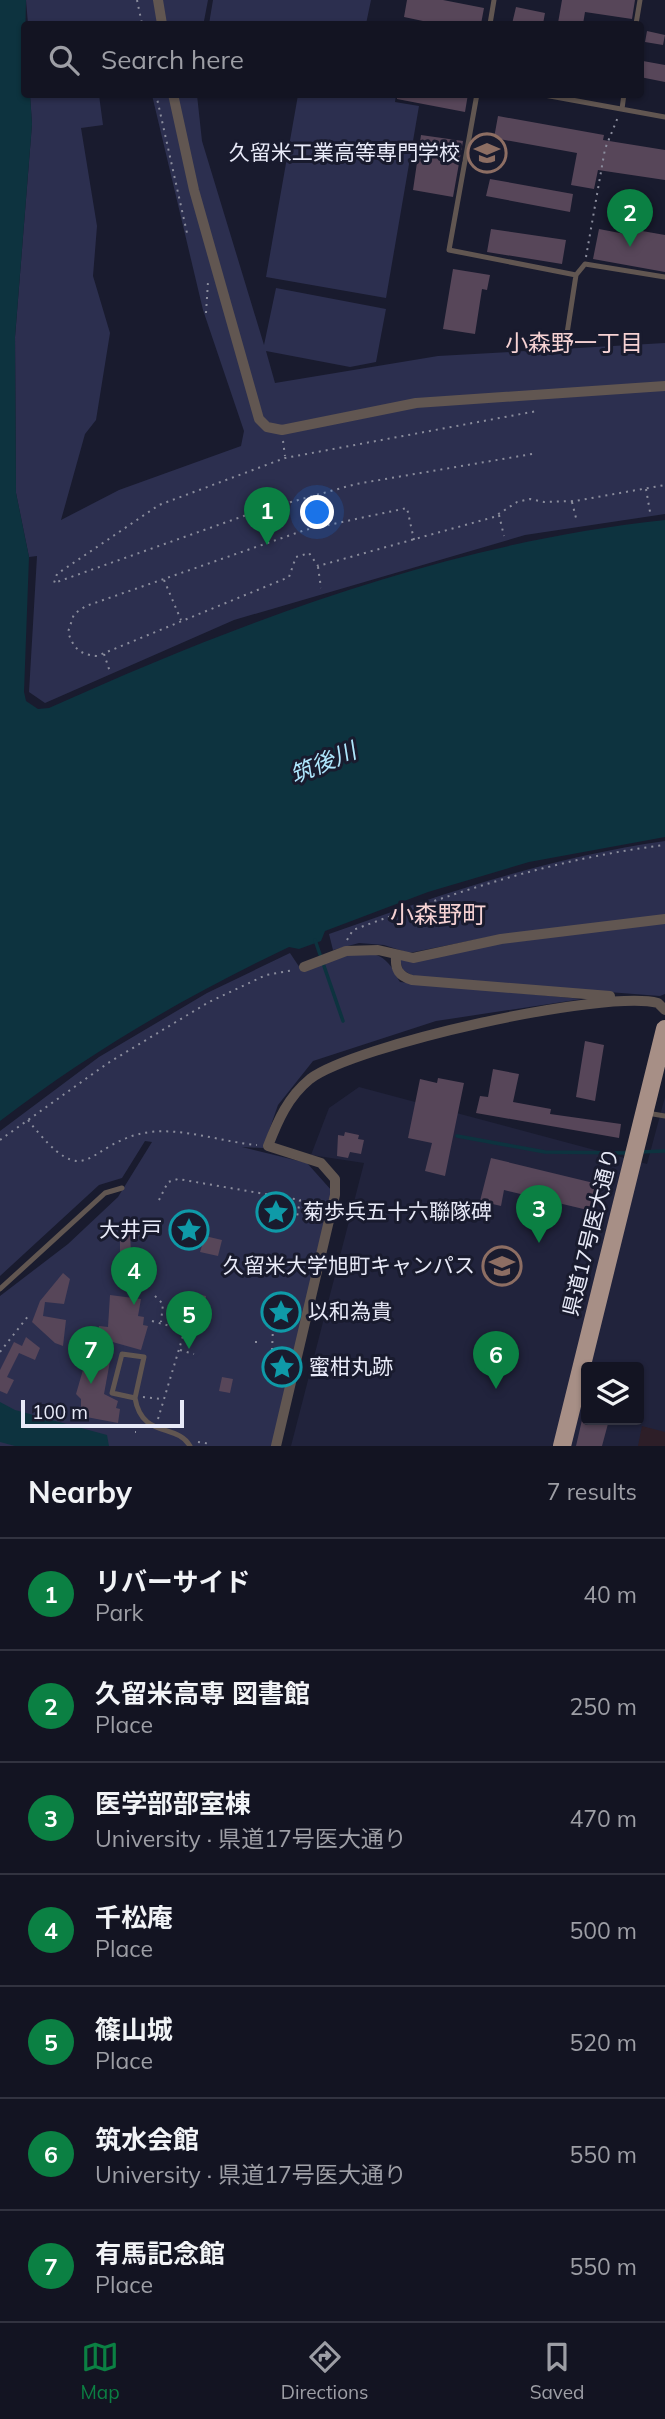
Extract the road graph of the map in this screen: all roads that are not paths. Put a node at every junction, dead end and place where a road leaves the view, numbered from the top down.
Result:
1 (158, 0) edge
2 (494, 0) edge
3 (640, 0) edge
4 (162, 21) edge
5 (490, 21) edge
6 (636, 21) edge
7 (174, 98) edge
8 (476, 98) edge
9 (561, 98) edge
10 (623, 98) edge
11 (622, 109) junction
12 (665, 117) edge
13 (576, 275) junction
14 (665, 277) edge
15 (566, 340) dead end
16 (665, 386) edge
17 (665, 919) edge
18 (396, 956) junction
19 (304, 967) road end
20 (626, 999) junction
21 (665, 1010) edge
22 (665, 1028) edge
23 (644, 1113) junction
24 (665, 1116) edge
25 (122, 1188) dead end
26 (0, 1289) edge
27 (135, 1397) junction
28 (190, 1446) edge
29 (276, 1446) edge
30 (562, 1446) edge

1 - 4 street
2 - 5 lane
3 - 6 lane
7 - 16 street
8 - 13 lane
9 - 11 lane
10 - 11 lane
11 - 12 lane
13 - 14 lane
13 - 15 lane
17 - 18 street
18 - 19 street
18 - 20 street
20 - 21 street
20 - 29 street
22 - 23 main road, 県道17号医大通り
23 - 24 lane
23 - 30 main road, 県道17号医大通り
25 - 26 lane
27 - 27 lane
27 - 28 lane

